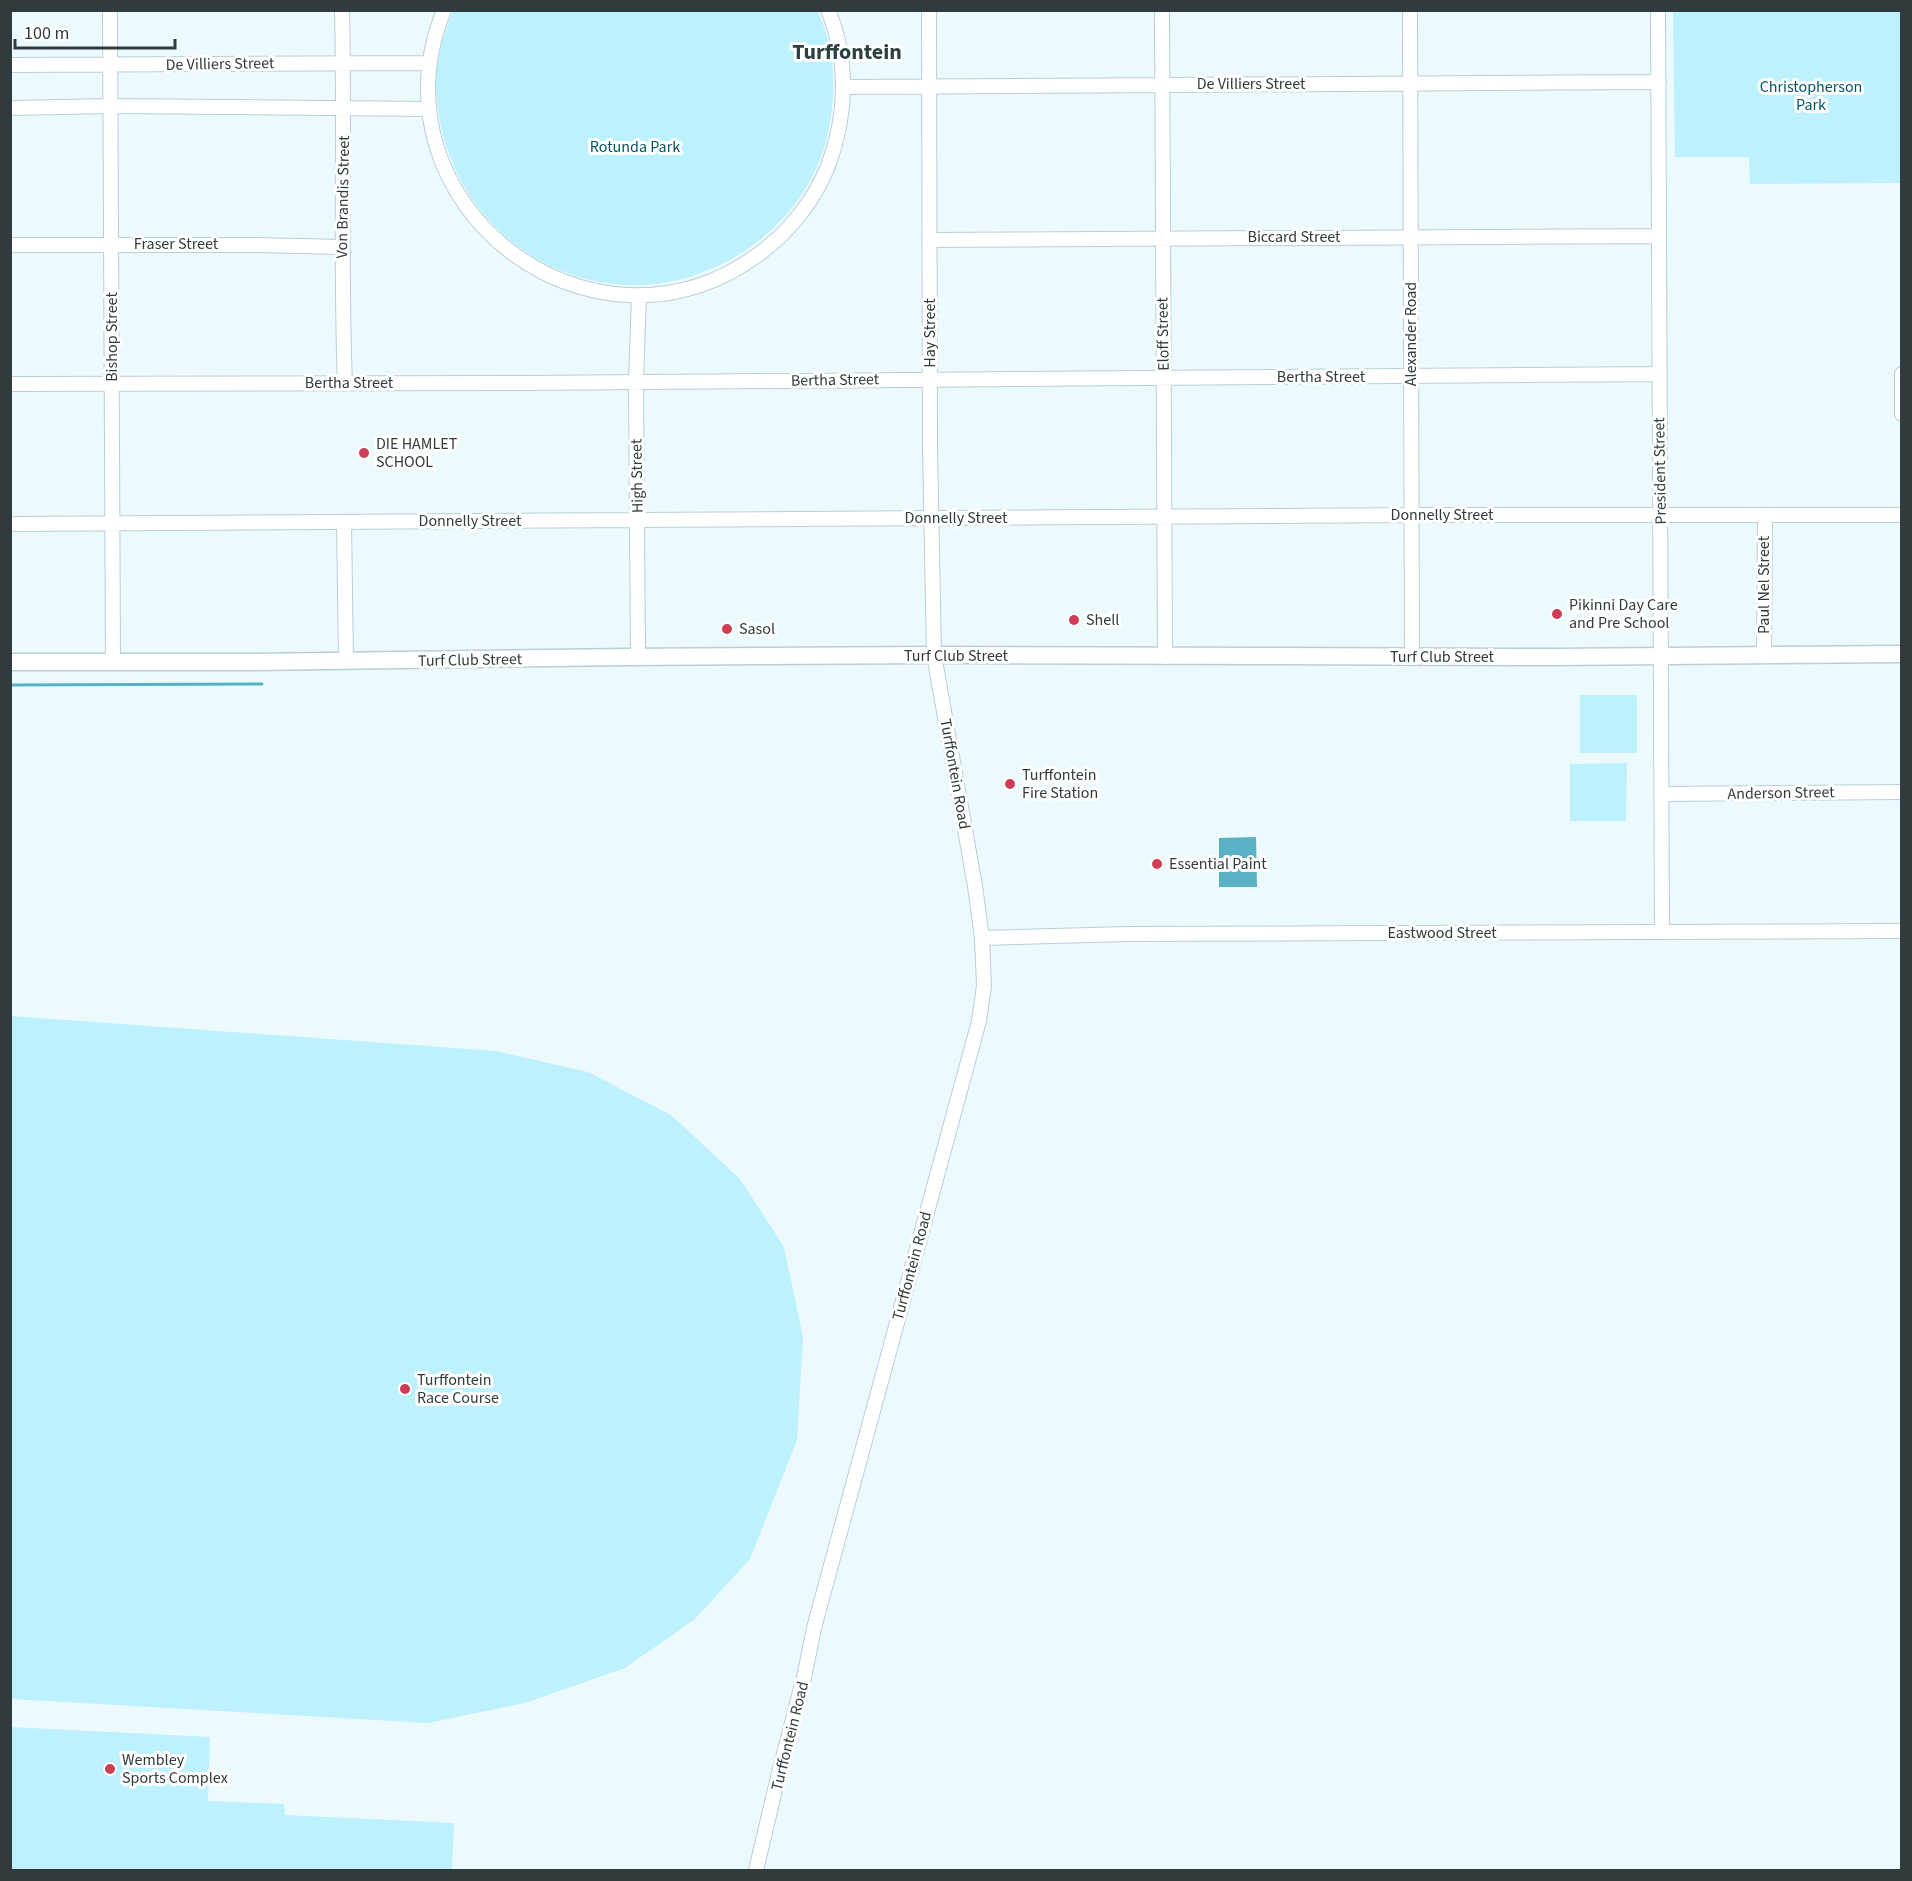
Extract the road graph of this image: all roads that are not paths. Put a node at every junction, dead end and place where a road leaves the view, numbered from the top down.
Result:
1 (110, 10) edge
2 (342, 10) edge
3 (444, 10) edge
4 (828, 10) edge
5 (929, 10) edge
6 (1162, 10) edge
7 (1410, 10) edge
8 (1658, 10) edge
9 (343, 63) junction
10 (430, 63) junction
11 (10, 64) edge
12 (110, 65) junction
13 (1659, 81) junction
14 (1411, 83) junction
15 (1162, 84) junction
16 (928, 86) junction
17 (843, 87) junction
18 (111, 106) junction
19 (344, 107) junction
20 (10, 108) edge
21 (429, 109) junction
22 (1659, 236) junction
23 (1411, 237) junction
24 (1162, 239) junction
25 (929, 240) junction
26 (111, 244) junction
27 (10, 245) edge
28 (342, 247) junction
29 (639, 295) junction
30 (1660, 374) junction
31 (1901, 374) edge
32 (1411, 377) junction
33 (1164, 378) junction
34 (930, 379) junction
35 (636, 382) junction
36 (112, 383) junction
37 (10, 384) edge
38 (345, 384) junction
39 (1902, 414) edge
40 (1661, 514) junction
41 (1765, 514) junction
42 (1412, 515) junction
43 (1902, 515) edge
44 (1165, 517) junction
45 (931, 518) junction
46 (638, 520) junction
47 (344, 522) junction
48 (10, 524) edge
49 (113, 524) junction
50 (1902, 654) edge
51 (934, 655) junction
52 (1764, 655) junction
53 (638, 657) junction
54 (1165, 657) junction
55 (1412, 657) junction
56 (1662, 657) junction
57 (346, 661) junction
58 (10, 662) edge
59 (113, 663) junction
60 (1902, 792) edge
61 (1661, 794) junction
62 (1902, 931) edge
63 (1662, 932) junction
64 (982, 938) junction
65 (756, 1870) edge

1 - 12 street, Bishop Street
2 - 9 street, Von Brandis Street
3 - 10 street
4 - 17 street
5 - 16 street, Hay Street
6 - 15 street, Eloff Street
7 - 14 street, Alexander Road
8 - 13 street, President Street
9 - 10 street, De Villiers Street
9 - 12 street, De Villiers Street
9 - 19 street, Von Brandis Street
10 - 21 street
11 - 12 street, De Villiers Street
12 - 18 street, Bishop Street
13 - 14 street, De Villiers Street
13 - 22 street, President Street
14 - 15 street, De Villiers Street
14 - 23 street, Alexander Road
15 - 16 street, De Villiers Street
15 - 24 street, Eloff Street
16 - 17 street, De Villiers Street
16 - 25 street, Hay Street
17 - 29 street
18 - 19 street
18 - 20 street
18 - 26 street, Bishop Street
19 - 21 street
19 - 28 street, Von Brandis Street
21 - 29 street
22 - 23 street, Biccard Street
22 - 30 street, President Street
23 - 24 street, Biccard Street
23 - 32 street, Alexander Road
24 - 25 street, Biccard Street
24 - 33 street, Eloff Street
25 - 34 street, Hay Street
26 - 27 street, Fraser Street
26 - 28 street, Fraser Street
26 - 36 street, Bishop Street
28 - 38 street, Von Brandis Street
29 - 35 street, High Street
30 - 32 street, Bertha Street
30 - 40 street, President Street
31 - 39 street
32 - 33 street, Bertha Street
32 - 42 street, Alexander Road
33 - 34 street, Bertha Street
33 - 44 street, Eloff Street
34 - 35 street, Bertha Street
34 - 45 street, Hay Street
35 - 38 street, Bertha Street
35 - 46 street, High Street
36 - 37 street, Bertha Street
36 - 38 street, Bertha Street
36 - 49 street, Bishop Street
40 - 41 street, Donnelly Street
40 - 42 street, Donnelly Street
40 - 56 street, President Street
41 - 43 street, Donnelly Street
41 - 52 street, Paul Nel Street
42 - 44 street, Donnelly Street
42 - 55 street, Alexander Road
44 - 45 street, Donnelly Street
44 - 54 street, Eloff Street
45 - 46 street, Donnelly Street
45 - 51 street, Hay Street
46 - 47 street, Donnelly Street
46 - 53 street, High Street
47 - 49 street, Donnelly Street
47 - 57 street
48 - 49 street, Donnelly Street
49 - 59 street, Bishop Street
50 - 52 main road, Turf Club Street
51 - 53 main road, Turf Club Street
51 - 54 main road, Turf Club Street
51 - 64 street, Turffontein Road
52 - 56 main road, Turf Club Street
53 - 57 main road, Turf Club Street
54 - 55 main road, Turf Club Street
55 - 56 main road, Turf Club Street
56 - 61 street, President Street
57 - 59 main road, Turf Club Street
58 - 59 main road, Turf Club Street
60 - 61 street, Anderson Street
61 - 63 street, President Street
62 - 63 street, Eastwood Street
63 - 64 street, Eastwood Street
64 - 65 street, Turffontein Road

